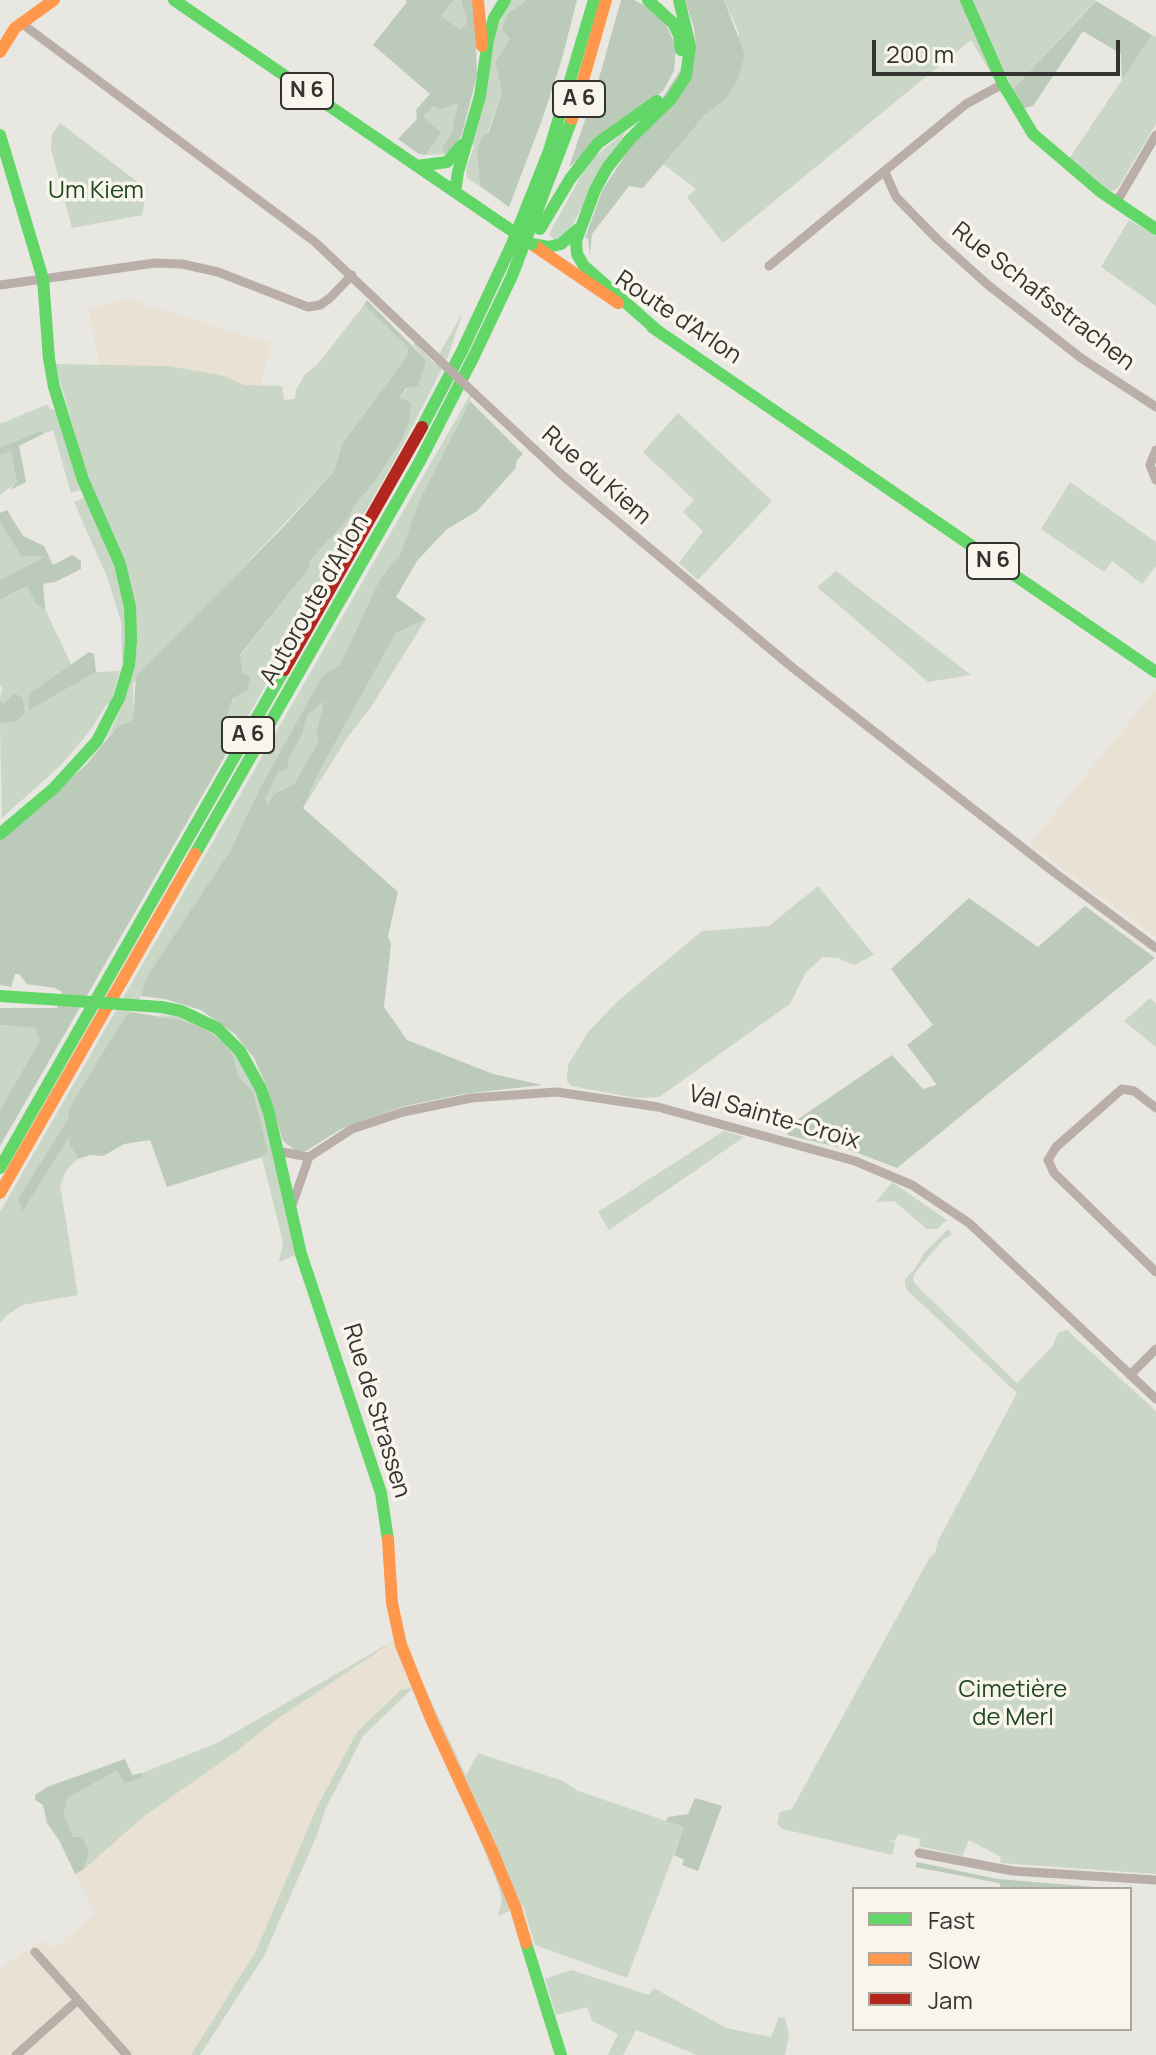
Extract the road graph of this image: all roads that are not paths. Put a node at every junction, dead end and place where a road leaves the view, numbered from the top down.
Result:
1 (54, 0) edge
2 (174, 0) edge
3 (478, 0) edge
4 (505, 0) edge
5 (594, 0) edge
6 (606, 0) edge
7 (648, 0) edge
8 (655, 0) edge
9 (679, 0) edge
10 (966, 0) edge
11 (21, 23) junction
12 (3, 35) edge
13 (0, 52) edge
14 (483, 75) junction
15 (1003, 84) junction
16 (678, 88) junction
17 (0, 135) edge
18 (1156, 135) edge
19 (468, 137) junction
20 (417, 166) junction
21 (885, 172) junction
22 (455, 192) junction
23 (1116, 203) junction
24 (578, 229) junction
25 (1156, 229) edge
26 (541, 248) junction
27 (769, 266) dead end
28 (352, 275) junction
29 (512, 276) junction
30 (43, 279) junction
31 (0, 285) edge
32 (658, 331) junction
33 (1156, 407) edge
34 (1156, 450) edge
35 (1156, 480) edge
36 (1156, 672) edge
37 (0, 834) edge
38 (1156, 948) edge
39 (0, 998) edge
40 (1156, 1108) edge
41 (277, 1151) junction
42 (309, 1157) junction
43 (0, 1168) edge
44 (0, 1193) edge
45 (290, 1211) junction
46 (1156, 1272) edge
47 (1156, 1349) edge
48 (1130, 1375) junction
49 (1156, 1399) edge
50 (919, 1853) dead end
51 (1156, 1880) edge
52 (35, 1952) dead end
53 (78, 2000) junction
54 (16, 2055) edge
55 (127, 2055) edge
56 (561, 2055) edge

1 - 11 main road
2 - 20 main road, Route d'Arlon / N 6
3 - 14 main road
4 - 14 main road
5 - 43 main road, Autoroute d'Arlon / A 6
6 - 29 main road, Autoroute d'Arlon / A 6
7 - 29 main road
8 - 16 main road
9 - 16 main road, A 6
10 - 15 main road
11 - 12 main road
11 - 28 street, Rue du Kiem
12 - 13 main road
14 - 19 main road
15 - 21 street
15 - 23 main road
16 - 24 main road, A 6
17 - 30 main road
18 - 23 street
19 - 20 main road
19 - 22 main road
20 - 22 main road, Route d'Arlon / N 6
21 - 27 street
21 - 33 street, Rue Schafsstrachen
22 - 26 main road, Route d'Arlon / N 6, bridge
23 - 25 main road
24 - 26 main road
24 - 32 main road
26 - 32 main road, Route d'Arlon / N 6
28 - 30 street
28 - 38 street, Rue du Kiem, bridge
29 - 44 main road, Autoroute d'Arlon / A 6
30 - 31 street
30 - 37 main road
32 - 36 main road, Route d'Arlon / N 6
34 - 35 street
39 - 41 main road, Rue de Strassen, bridge
40 - 46 street
41 - 42 street
41 - 45 main road, Rue de Strassen
42 - 45 street
42 - 48 street, Val Sainte-Croix
45 - 56 main road, Rue de Strassen
47 - 48 street
48 - 49 street, Val Sainte-Croix
50 - 51 street
52 - 53 street
53 - 54 street
53 - 55 street

